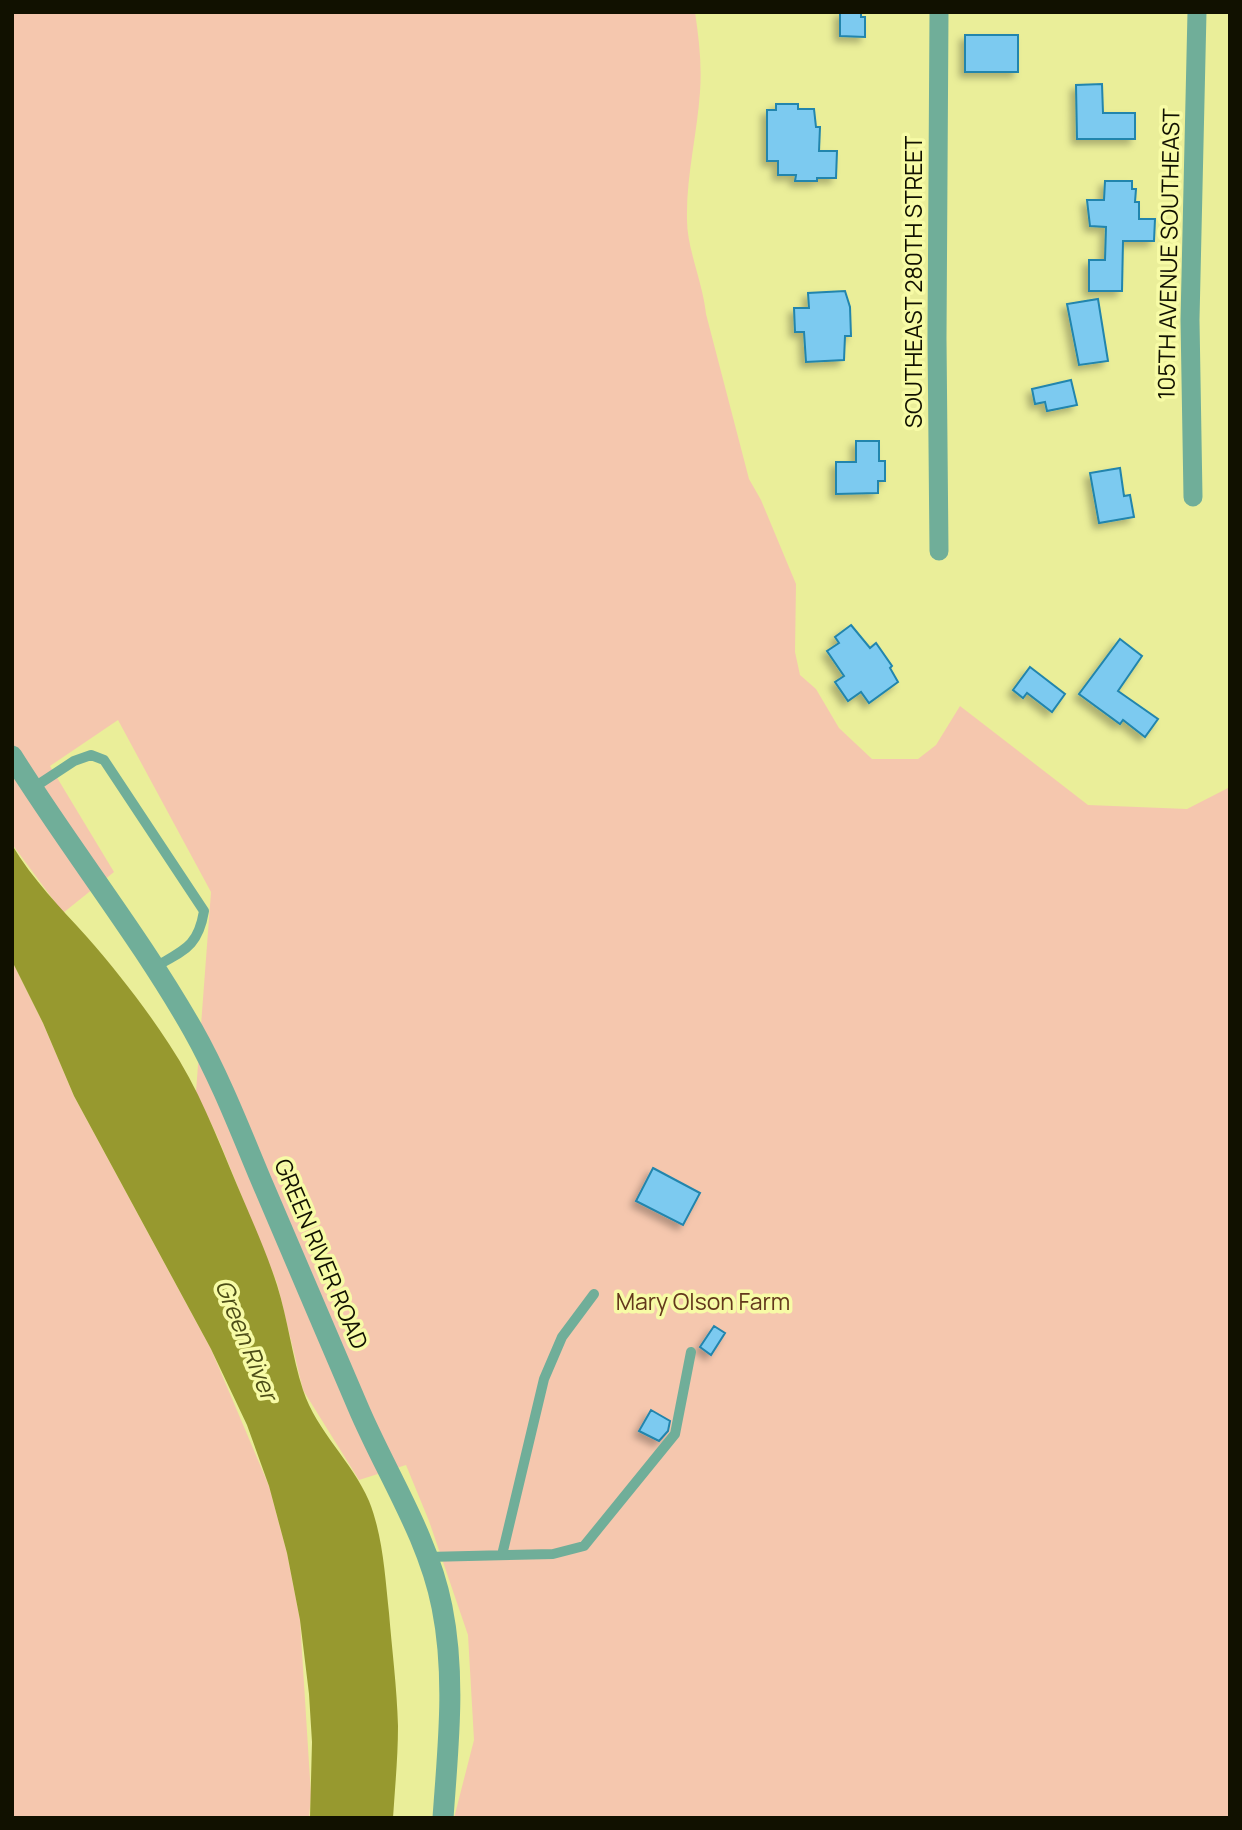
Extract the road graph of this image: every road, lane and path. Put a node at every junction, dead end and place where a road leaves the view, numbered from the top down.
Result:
1 (939, 12) edge
2 (1197, 12) edge
3 (1193, 497) dead end
4 (939, 551) dead end
5 (12, 756) edge
6 (33, 788) junction
7 (155, 968) junction
8 (594, 1294) dead end
9 (691, 1352) dead end
10 (502, 1555) junction
11 (426, 1557) junction
12 (443, 1818) edge

1 - 4 street, SOUTHEAST 280TH STREET
2 - 3 street, 105TH AVENUE SOUTHEAST
5 - 6 street, GREEN RIVER ROAD
6 - 7 street, GREEN RIVER ROAD
6 - 7 lane
7 - 11 street, GREEN RIVER ROAD
8 - 10 lane
9 - 10 lane
10 - 11 lane
11 - 12 street, GREEN RIVER ROAD

